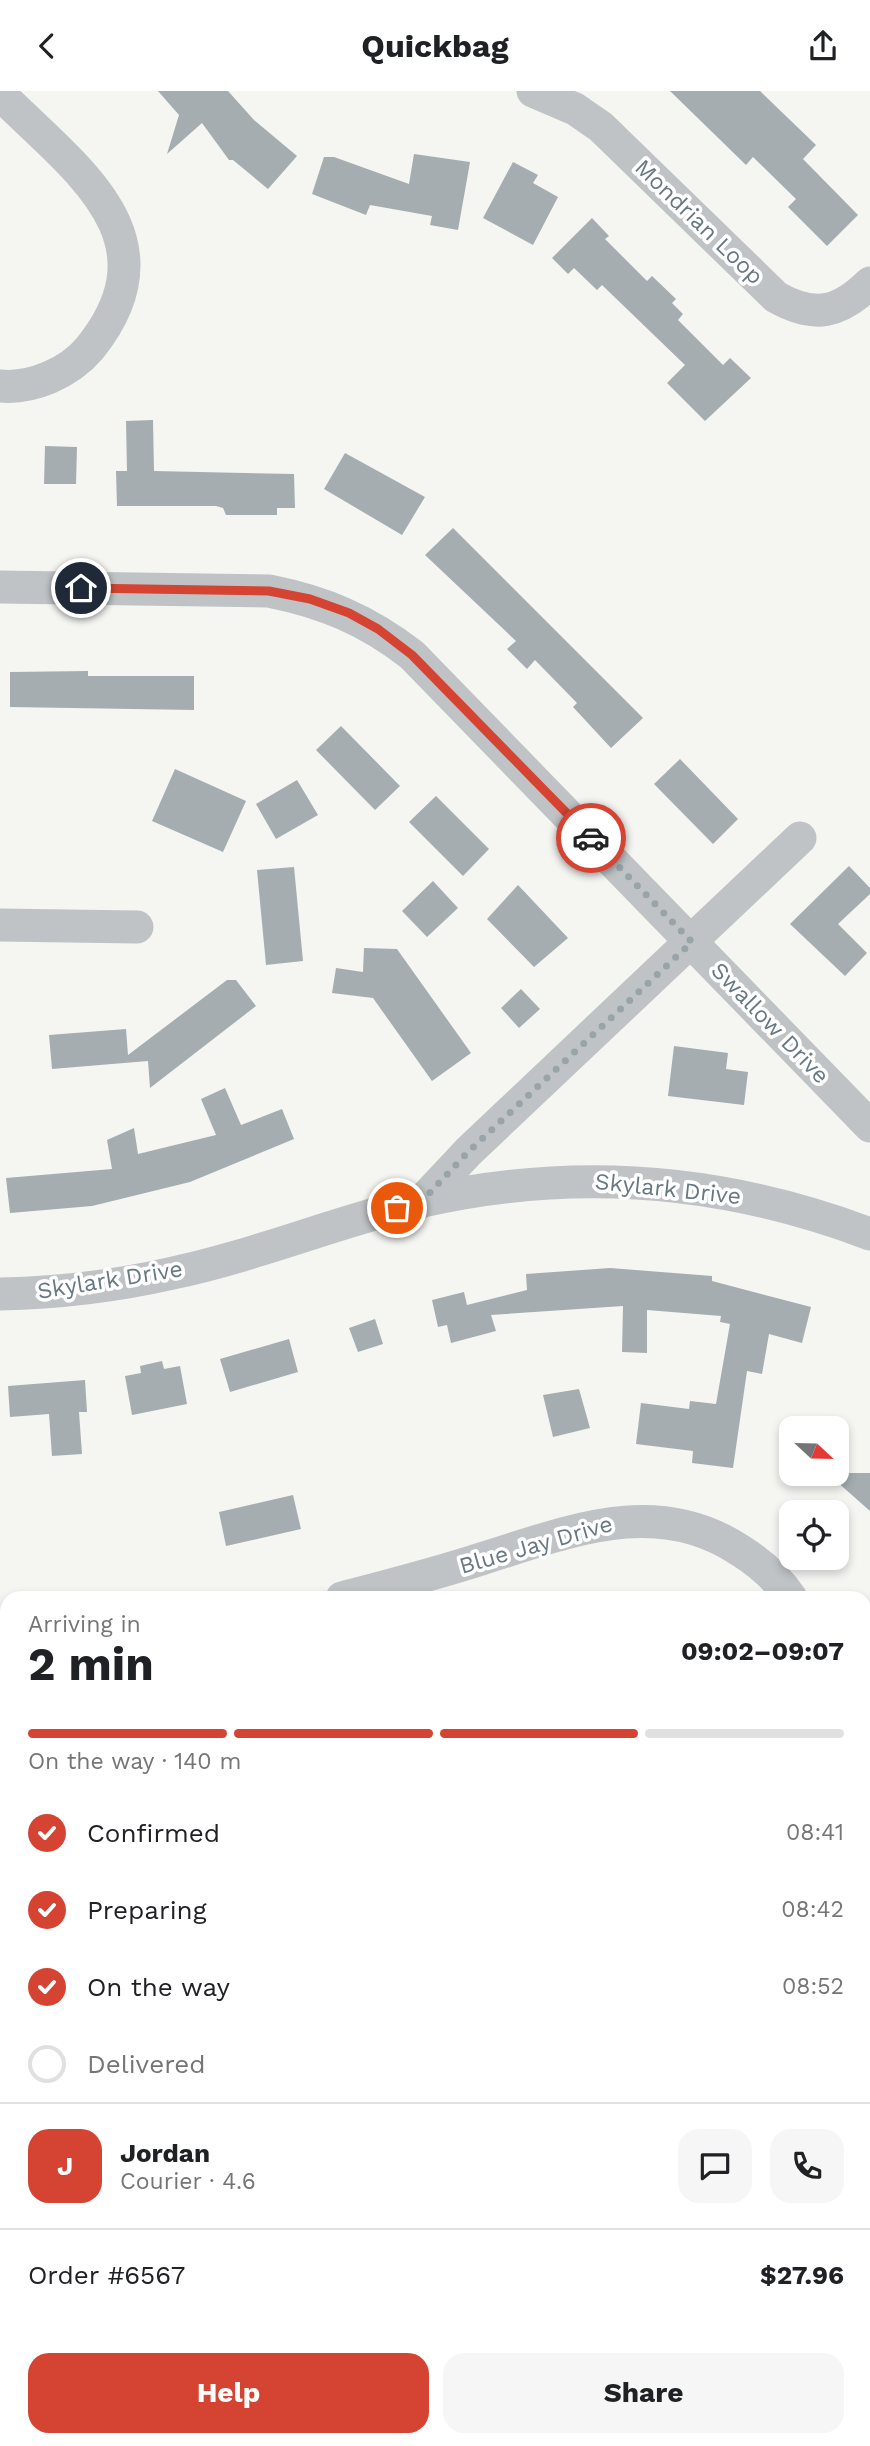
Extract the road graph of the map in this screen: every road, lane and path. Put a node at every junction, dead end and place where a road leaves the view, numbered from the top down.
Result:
1 (0, 94) edge
2 (551, 94) edge
3 (870, 283) edge
4 (0, 386) edge
5 (0, 587) edge
6 (800, 838) dead end
7 (0, 925) edge
8 (136, 927) dead end
9 (692, 942) junction
10 (870, 1126) edge
11 (421, 1202) junction
12 (870, 1234) edge
13 (0, 1294) edge
14 (368, 1591) edge
15 (785, 1591) edge

1 - 4 street
2 - 3 street, Mondrian Loop
5 - 9 street, Swallow Drive
6 - 9 street
7 - 8 street
9 - 10 street, Swallow Drive
9 - 11 street
11 - 12 street, Skylark Drive
11 - 13 street, Skylark Drive
14 - 15 street, Blue Jay Drive

